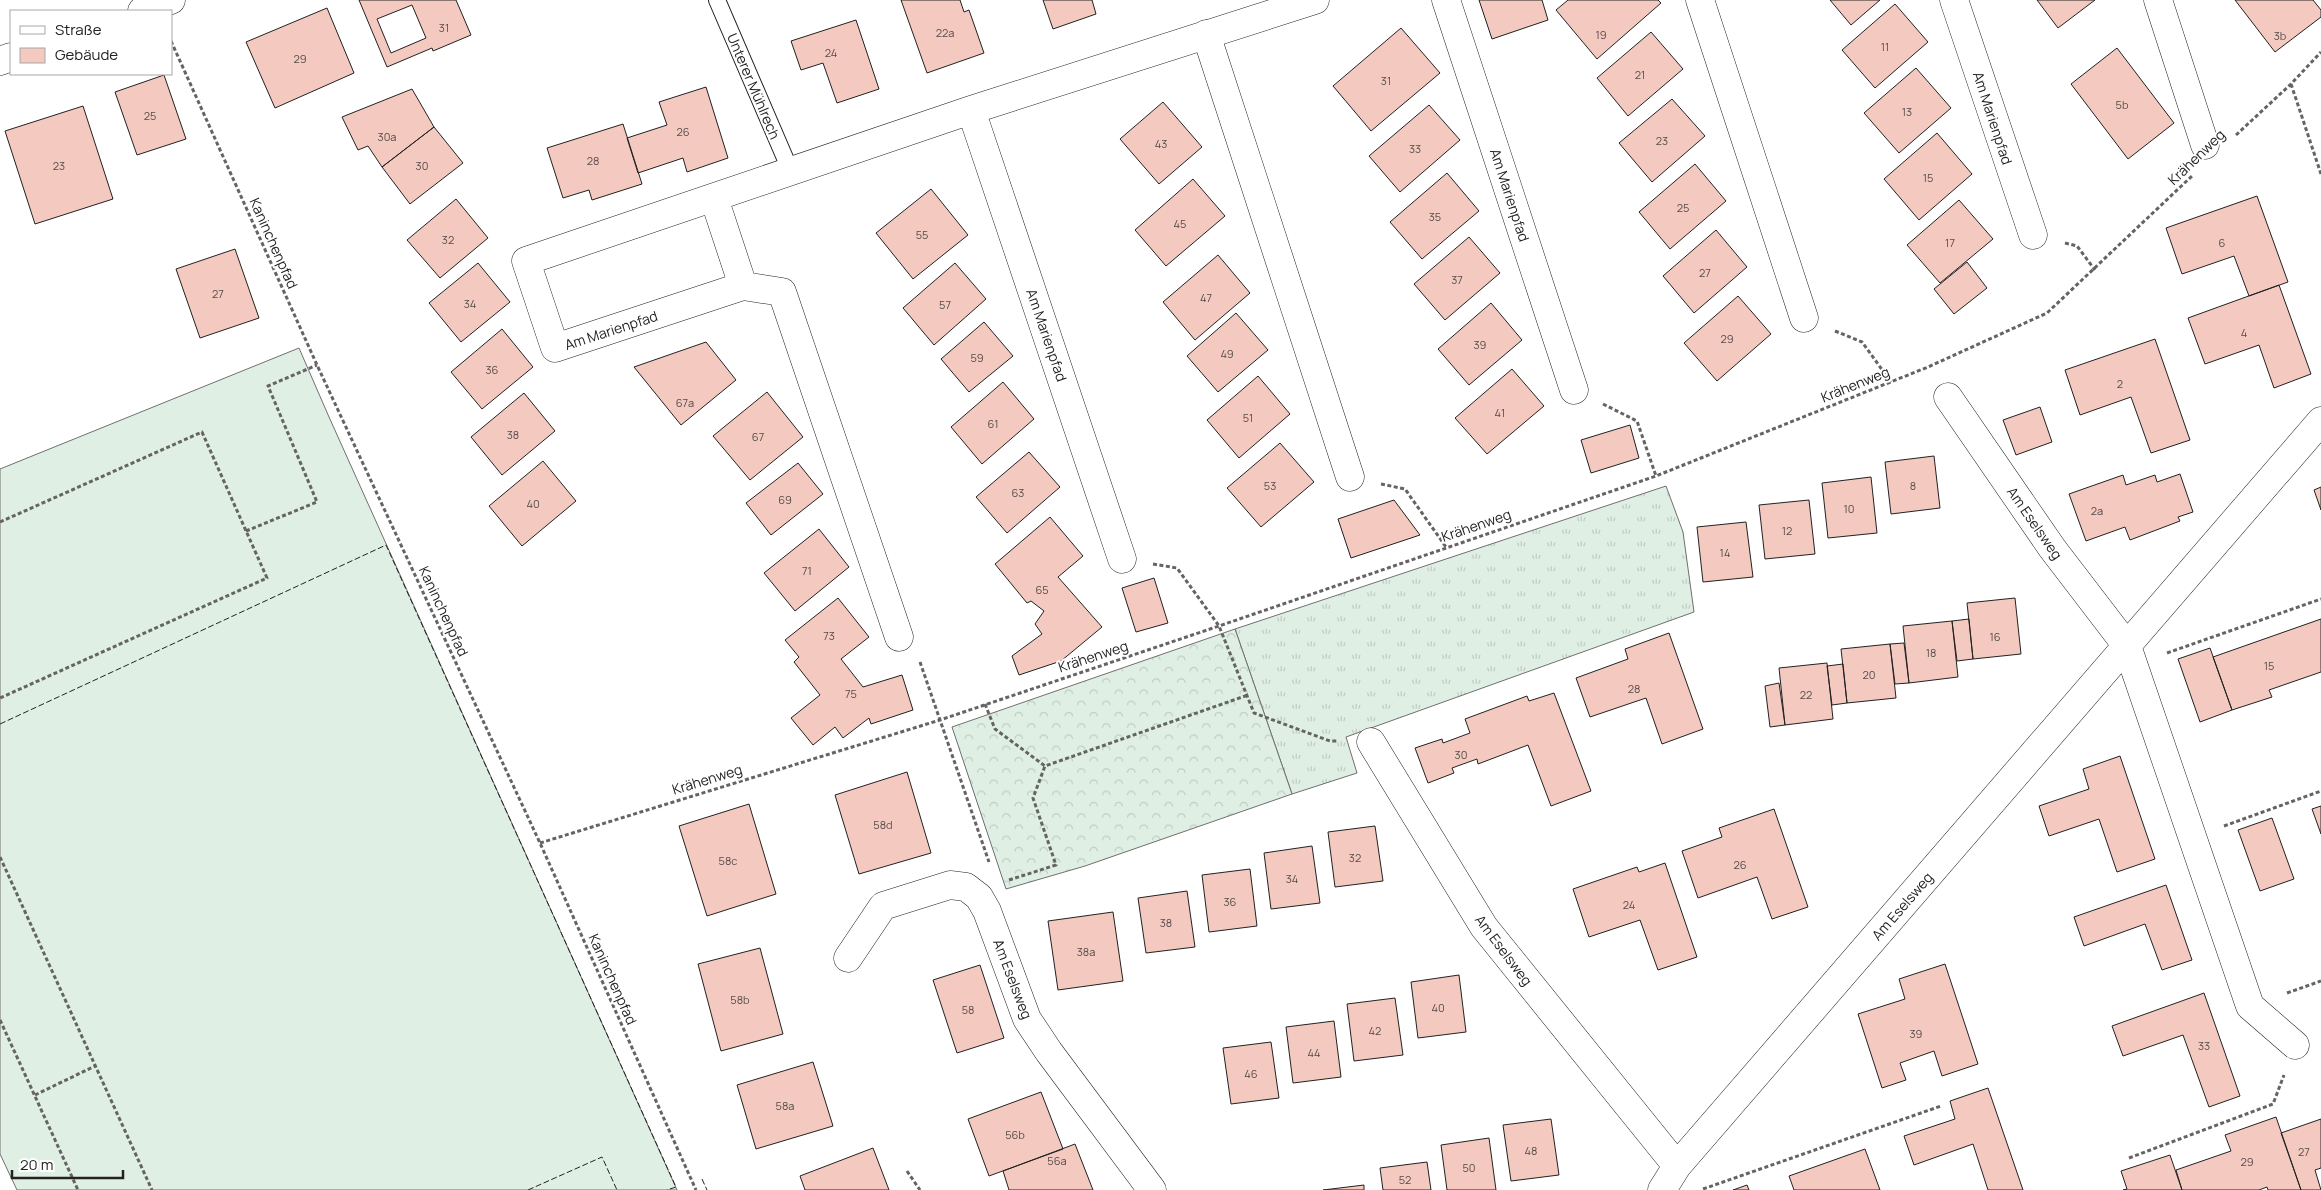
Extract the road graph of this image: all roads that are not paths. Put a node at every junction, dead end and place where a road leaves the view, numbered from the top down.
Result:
1 (171, 0) edge
2 (717, 0) edge
3 (1315, 0) edge
4 (1446, 0) edge
5 (1700, 0) edge
6 (1954, 0) edge
7 (2158, 0) edge
8 (145, 10) edge
9 (1206, 34) junction
10 (971, 110) junction
11 (2218, 142) road end
12 (791, 172) junction
13 (714, 198) junction
14 (2033, 235) dead end
15 (743, 286) junction
16 (1804, 318) dead end
17 (1574, 390) dead end
18 (1948, 397) dead end
19 (2321, 421) edge
20 (1350, 477) dead end
21 (1122, 559) dead end
22 (899, 637) dead end
23 (2130, 655) junction
24 (1371, 742) road end
25 (848, 958) dead end
26 (2295, 1046) road end
27 (1670, 1179) edge
28 (1152, 1190) edge

1 - 8 street
2 - 12 lane, Unterer Mühlrech
3 - 9 street, Am Marienpfad
4 - 17 street, Am Marienpfad
5 - 16 street
6 - 14 street, Am Marienpfad
7 - 11 street
9 - 10 street, Am Marienpfad
9 - 20 street
10 - 12 street, Am Marienpfad
10 - 21 street, Am Marienpfad
12 - 13 street, Am Marienpfad
13 - 15 street
13 - 15 street, Am Marienpfad
15 - 22 street, Am Marienpfad
18 - 23 street, Am Eselsweg
19 - 23 street, Am Eselsweg
23 - 26 street, Am Eselsweg
23 - 27 street, Am Eselsweg
24 - 27 street, Am Eselsweg
25 - 28 street, Am Eselsweg

